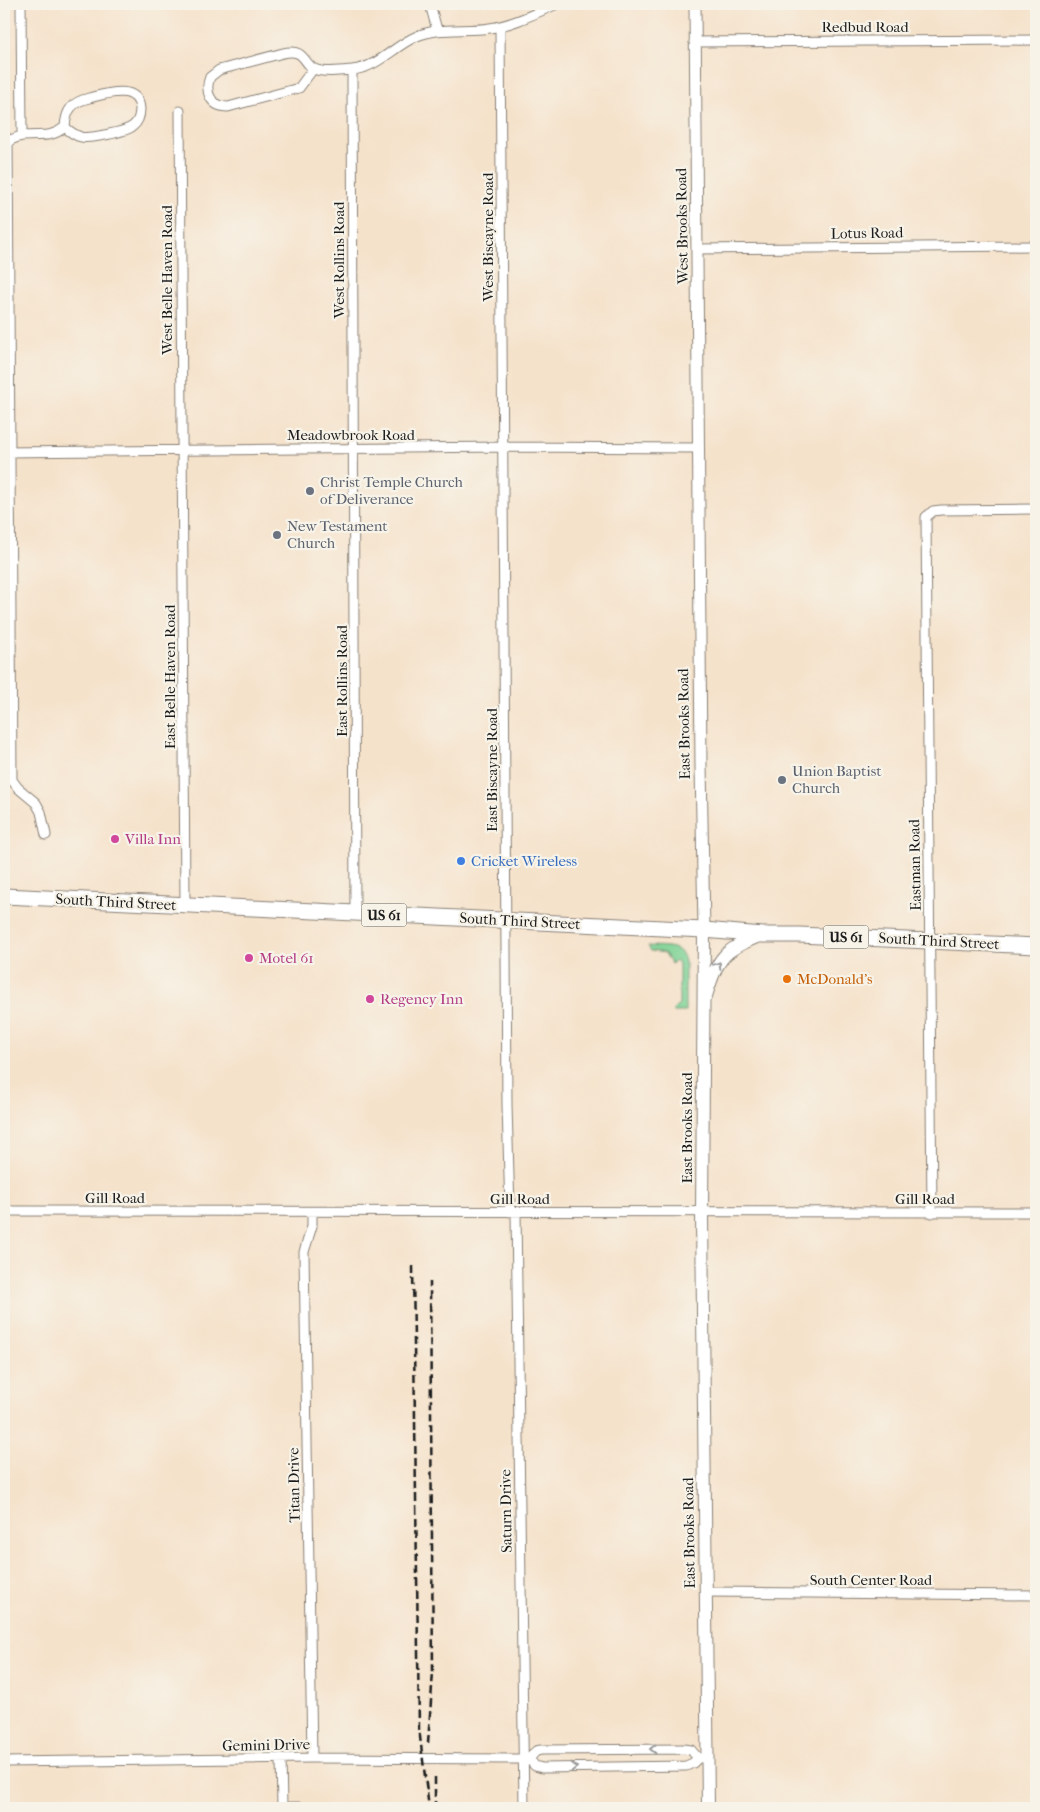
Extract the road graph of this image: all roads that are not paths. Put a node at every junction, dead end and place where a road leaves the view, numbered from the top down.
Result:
1 (21, 4) edge
2 (430, 4) edge
3 (557, 4) edge
4 (695, 4) edge
5 (500, 26) junction
6 (437, 30) junction
7 (1036, 40) edge
8 (694, 42) junction
9 (314, 69) junction
10 (352, 70) junction
11 (180, 111) dead end
12 (65, 127) junction
13 (22, 136) junction
14 (6, 138) edge
15 (1036, 246) edge
16 (697, 249) junction
17 (504, 447) junction
18 (699, 448) junction
19 (182, 449) junction
20 (354, 449) junction
21 (7, 452) edge
22 (1036, 509) edge
23 (4, 774) edge
24 (12, 780) junction
25 (46, 835) dead end
26 (4, 896) edge
27 (184, 905) junction
28 (355, 914) junction
29 (506, 921) junction
30 (704, 930) junction
31 (763, 935) junction
32 (929, 940) junction
33 (1036, 946) edge
34 (702, 1010) junction
35 (4, 1211) edge
36 (312, 1212) junction
37 (513, 1212) junction
38 (1036, 1212) edge
39 (702, 1213) junction
40 (932, 1213) junction
41 (706, 1592) junction
42 (1036, 1595) edge
43 (281, 1758) junction
44 (312, 1758) junction
45 (703, 1758) junction
46 (526, 1759) junction
47 (4, 1762) edge
48 (299, 1808) edge
49 (524, 1808) edge
50 (708, 1808) edge

1 - 13 street
2 - 6 street
3 - 5 street
4 - 8 street, West Brooks Road
5 - 6 street
5 - 17 street, West Biscayne Road
6 - 10 street
7 - 8 street, Redbud Road
8 - 16 street, West Brooks Road
9 - 9 street
9 - 10 street
10 - 20 street, West Rollins Road
11 - 19 street, West Belle Haven Road
12 - 12 street
12 - 13 street
13 - 14 street
14 - 21 street
15 - 16 street, Lotus Road
16 - 18 street, West Brooks Road
17 - 18 street, Meadowbrook Road
17 - 20 street, Meadowbrook Road
17 - 29 street, East Biscayne Road
18 - 30 street, East Brooks Road
19 - 20 street, Meadowbrook Road
19 - 21 street, Meadowbrook Road
19 - 27 street, East Belle Haven Road
20 - 28 street, East Rollins Road
21 - 24 street
22 - 32 street, Eastman Road
23 - 24 street
24 - 25 street
26 - 27 highway, South Third Street / US 61
27 - 28 highway, South Third Street / US 61
28 - 29 highway, South Third Street / US 61
29 - 30 highway, South Third Street / US 61
29 - 37 street, East Biscayne Road
30 - 31 highway, South Third Street / US 61
30 - 34 main road, East Brooks Road
31 - 32 highway, South Third Street / US 61
34 -> 31 main road
32 - 33 highway, South Third Street / US 61
32 - 40 street, Eastman Road
34 - 39 main road, East Brooks Road
35 - 36 street, Gill Road
36 - 37 street, Gill Road
36 - 44 street, Titan Drive
37 - 39 street, Gill Road
37 - 46 street, Saturn Drive
38 - 40 street, Gill Road
39 - 40 street, Gill Road
39 - 41 main road, East Brooks Road
41 - 42 street, South Center Road
41 - 45 main road, East Brooks Road
43 - 44 street, Gemini Drive
43 - 47 street, Gemini Drive
43 - 48 street
44 - 46 street, Gemini Drive
46 -> 45 street, Gemini Drive
45 -> 46 street, Gemini Drive
45 - 50 main road, East Brooks Road
46 - 49 street, Saturn Drive

